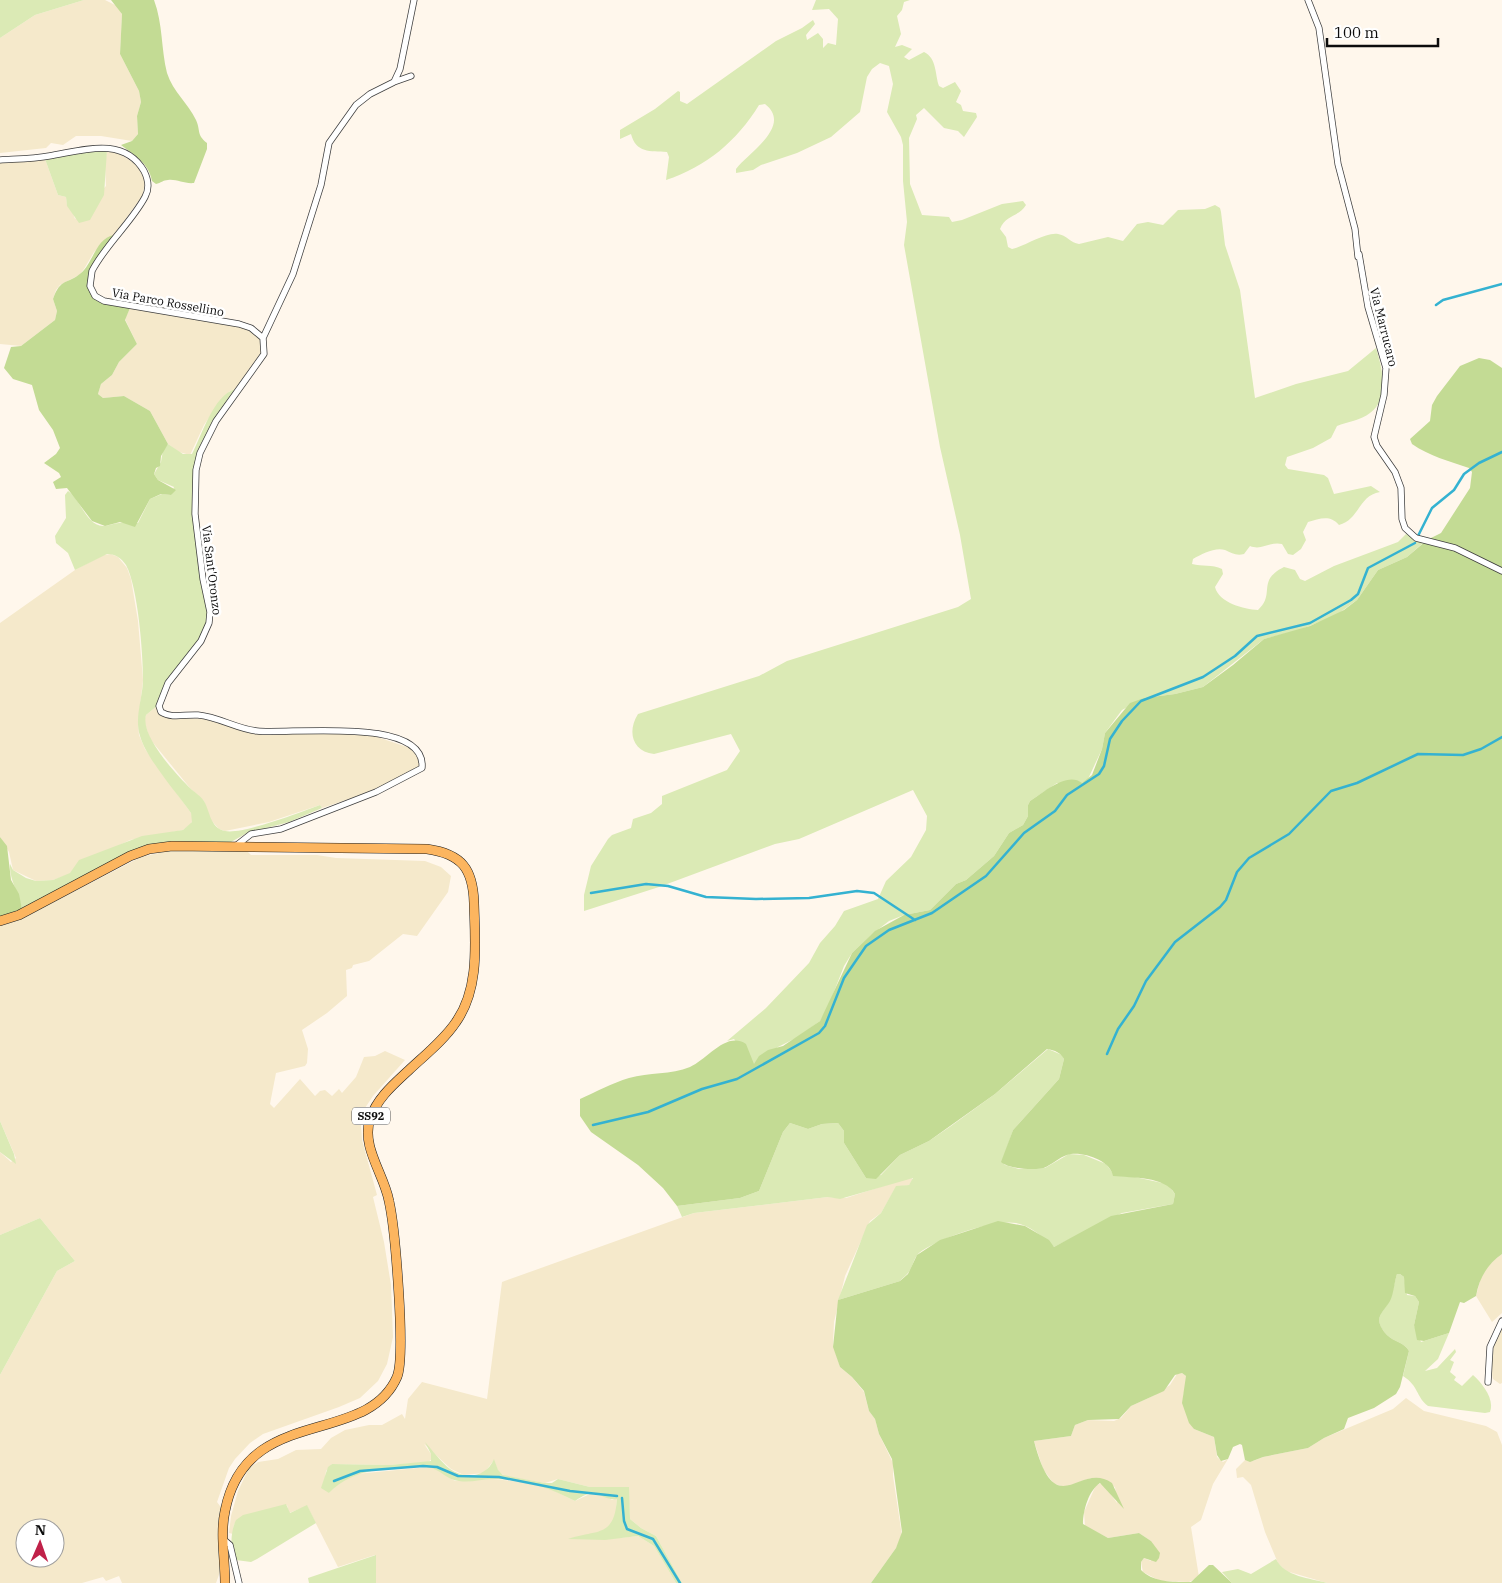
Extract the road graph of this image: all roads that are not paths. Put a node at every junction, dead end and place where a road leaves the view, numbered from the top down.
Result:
1 (414, 0) edge
2 (1308, 0) edge
3 (411, 76) dead end
4 (394, 82) junction
5 (0, 160) edge
6 (1359, 254) junction
7 (1357, 264) dead end
8 (263, 338) junction
9 (1502, 571) edge
10 (237, 845) junction
11 (0, 922) edge
12 (1502, 1321) edge
13 (1488, 1382) dead end
14 (223, 1539) junction
15 (225, 1583) edge
16 (239, 1583) edge

1 - 4 street
2 - 6 street, Via Marrucaro
3 - 4 street, Via Sant'Oronzo
4 - 8 street, Via Sant'Oronzo
5 - 8 street, Via Parco Rossellino
6 - 7 street, Via Marrucaro
6 - 9 street, Via Marrucaro
8 - 10 street, Via Sant'Oronzo
10 - 11 main road, SS92
10 - 14 main road, SS92
12 - 13 street
14 - 15 main road, SS92
14 - 16 street

